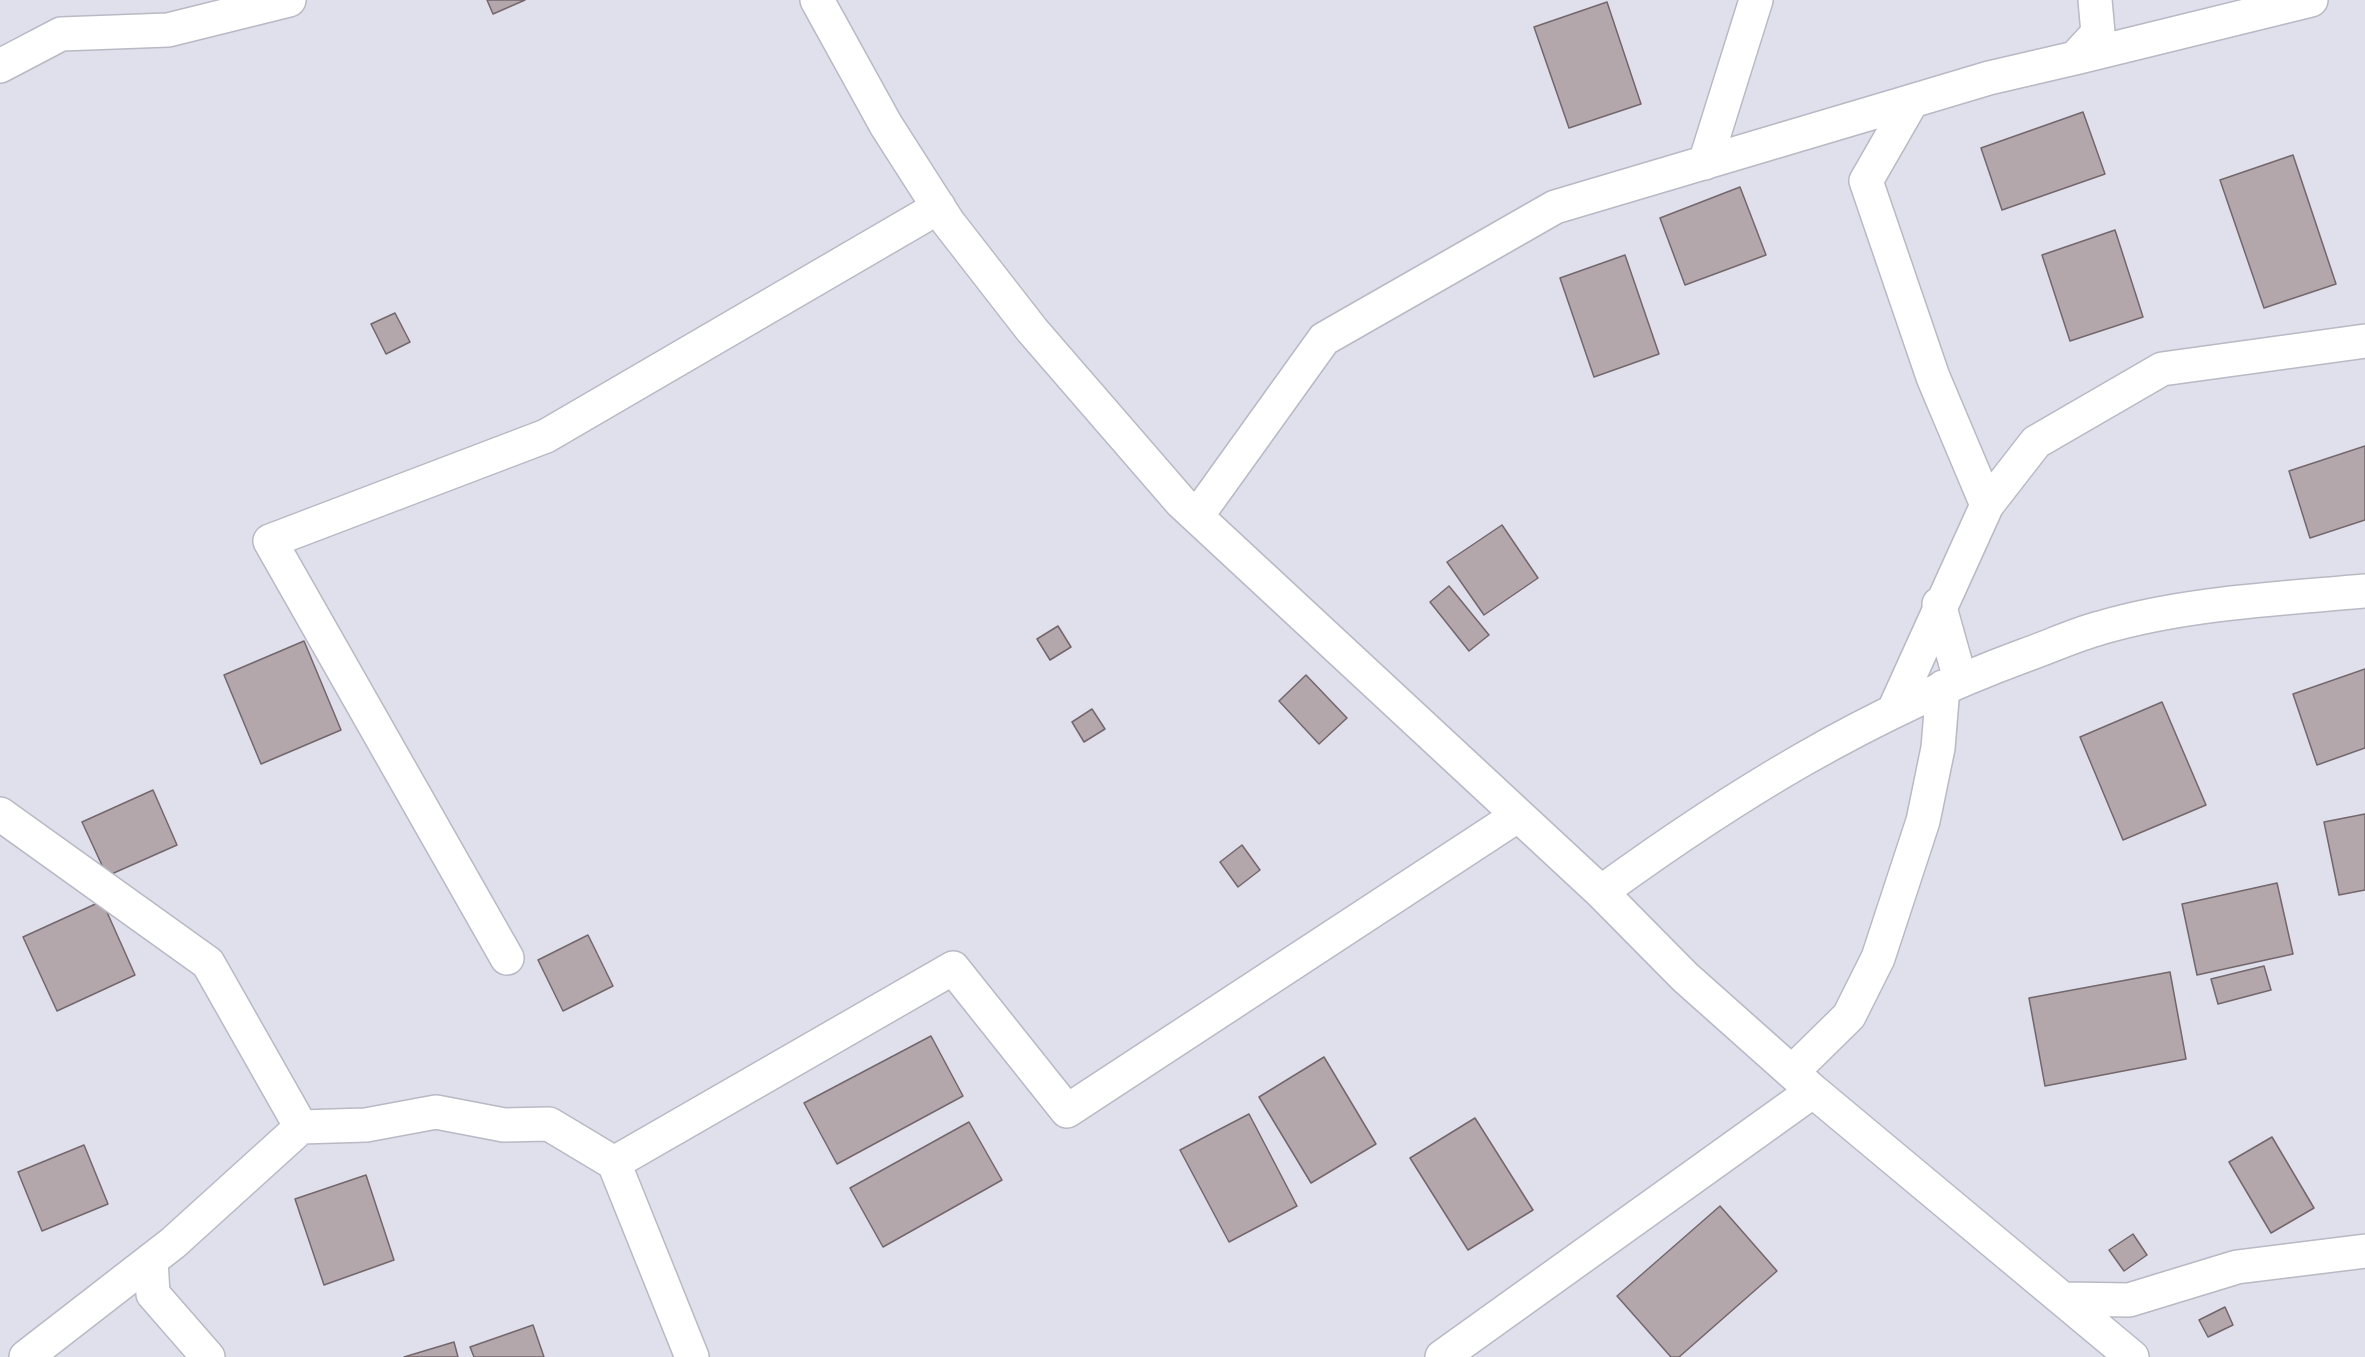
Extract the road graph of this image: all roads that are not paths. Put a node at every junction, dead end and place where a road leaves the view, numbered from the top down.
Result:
1 (289, 0) edge
2 (817, 0) edge
3 (1756, 0) edge
4 (2095, 0) edge
5 (2311, 0) edge
6 (2075, 58) junction
7 (0, 66) edge
8 (1912, 101) junction
9 (1705, 163) junction
10 (939, 207) junction
11 (2365, 341) edge
12 (1987, 505) junction
13 (1197, 516) junction
14 (2365, 591) edge
15 (1940, 604) junction
16 (1952, 683) junction
17 (1893, 710) junction
18 (0, 814) edge
19 (1517, 816) junction
20 (1601, 892) junction
21 (507, 958) dead end
22 (1803, 1081) junction
23 (301, 1127) junction
24 (614, 1163) junction
25 (2365, 1251) edge
26 (152, 1260) junction
27 (2066, 1299) junction
28 (26, 1357) edge
29 (208, 1357) edge
30 (692, 1357) edge
31 (1442, 1357) edge
32 (2132, 1357) edge

1 - 7 street
2 - 10 street
3 - 9 street
4 - 6 street
5 - 6 street
6 - 8 street
8 - 9 street
8 - 12 street
9 - 13 street
10 - 13 street
10 - 21 street
11 - 12 street
12 - 15 street
13 - 19 street
14 - 16 street
15 - 16 street
15 - 17 street
16 - 17 street
16 - 22 street
17 - 20 street
18 - 23 street
19 - 20 street
19 - 24 street
20 - 22 street
22 - 27 street
22 - 31 street
23 - 24 street
23 - 26 street
24 - 30 street
25 - 27 street
26 - 28 street
26 - 29 street
27 - 32 street

